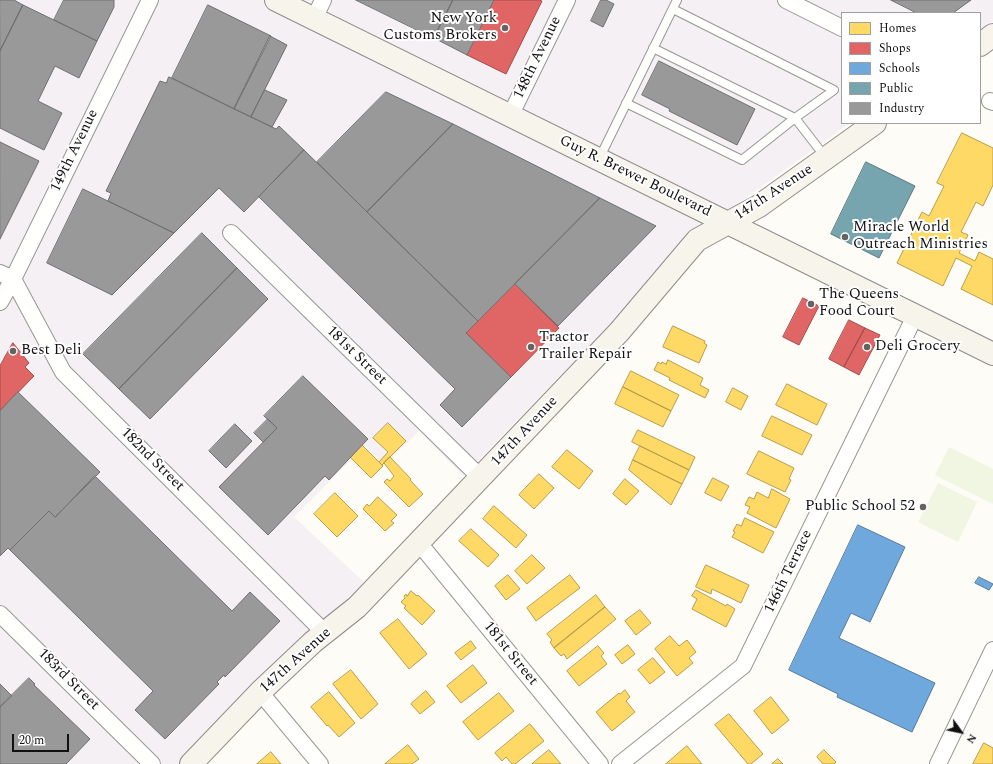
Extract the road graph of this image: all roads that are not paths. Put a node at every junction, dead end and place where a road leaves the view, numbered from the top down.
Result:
1 (150, 0) edge
2 (276, 0) edge
3 (567, 0) edge
4 (677, 0) edge
5 (786, 0) edge
6 (318, 9) edge
7 (673, 9) junction
8 (841, 28) edge
9 (993, 35) edge
10 (981, 44) edge
11 (653, 48) junction
12 (626, 103) junction
13 (510, 116) junction
14 (795, 118) junction
15 (874, 124) edge
16 (827, 158) junction
17 (599, 160) junction
18 (728, 222) junction
19 (231, 233) dead end
20 (6, 276) edge
21 (0, 302) edge
22 (915, 316) junction
23 (993, 354) edge
24 (481, 478) junction
25 (419, 543) junction
26 (0, 614) edge
27 (325, 633) junction
28 (993, 650) edge
29 (260, 692) junction
30 (152, 764) edge
31 (191, 764) edge
32 (320, 764) edge
33 (600, 764) edge
34 (620, 764) edge
35 (938, 764) edge

1 - 20 street, 149th Avenue
2 - 6 street, Guy R. Brewer Boulevard
3 - 13 street, 148th Avenue
4 - 7 lane
5 - 8 street
6 - 13 street, Guy R. Brewer Boulevard
7 - 11 lane
7 - 14 lane
9 - 10 street
11 - 12 lane
11 - 14 lane
12 - 14 lane
12 - 17 lane
13 - 17 street, Guy R. Brewer Boulevard
14 - 16 lane
15 - 16 street, 147th Avenue
16 - 18 street, 147th Avenue
17 - 18 street, Guy R. Brewer Boulevard
18 - 22 street, Guy R. Brewer Boulevard
18 - 24 street, 147th Avenue
19 - 24 street, 181st Street
20 - 21 street, 149th Avenue
20 - 27 street, 182nd Street
22 - 23 street, Guy R. Brewer Boulevard
22 - 34 street, 146th Terrace
24 - 25 street, 147th Avenue
25 - 27 street, 147th Avenue
25 - 33 street, 181st Street
26 - 30 street, 183rd Street
27 - 29 street, 147th Avenue
28 - 35 street
29 - 31 street, 147th Avenue
29 - 32 street

